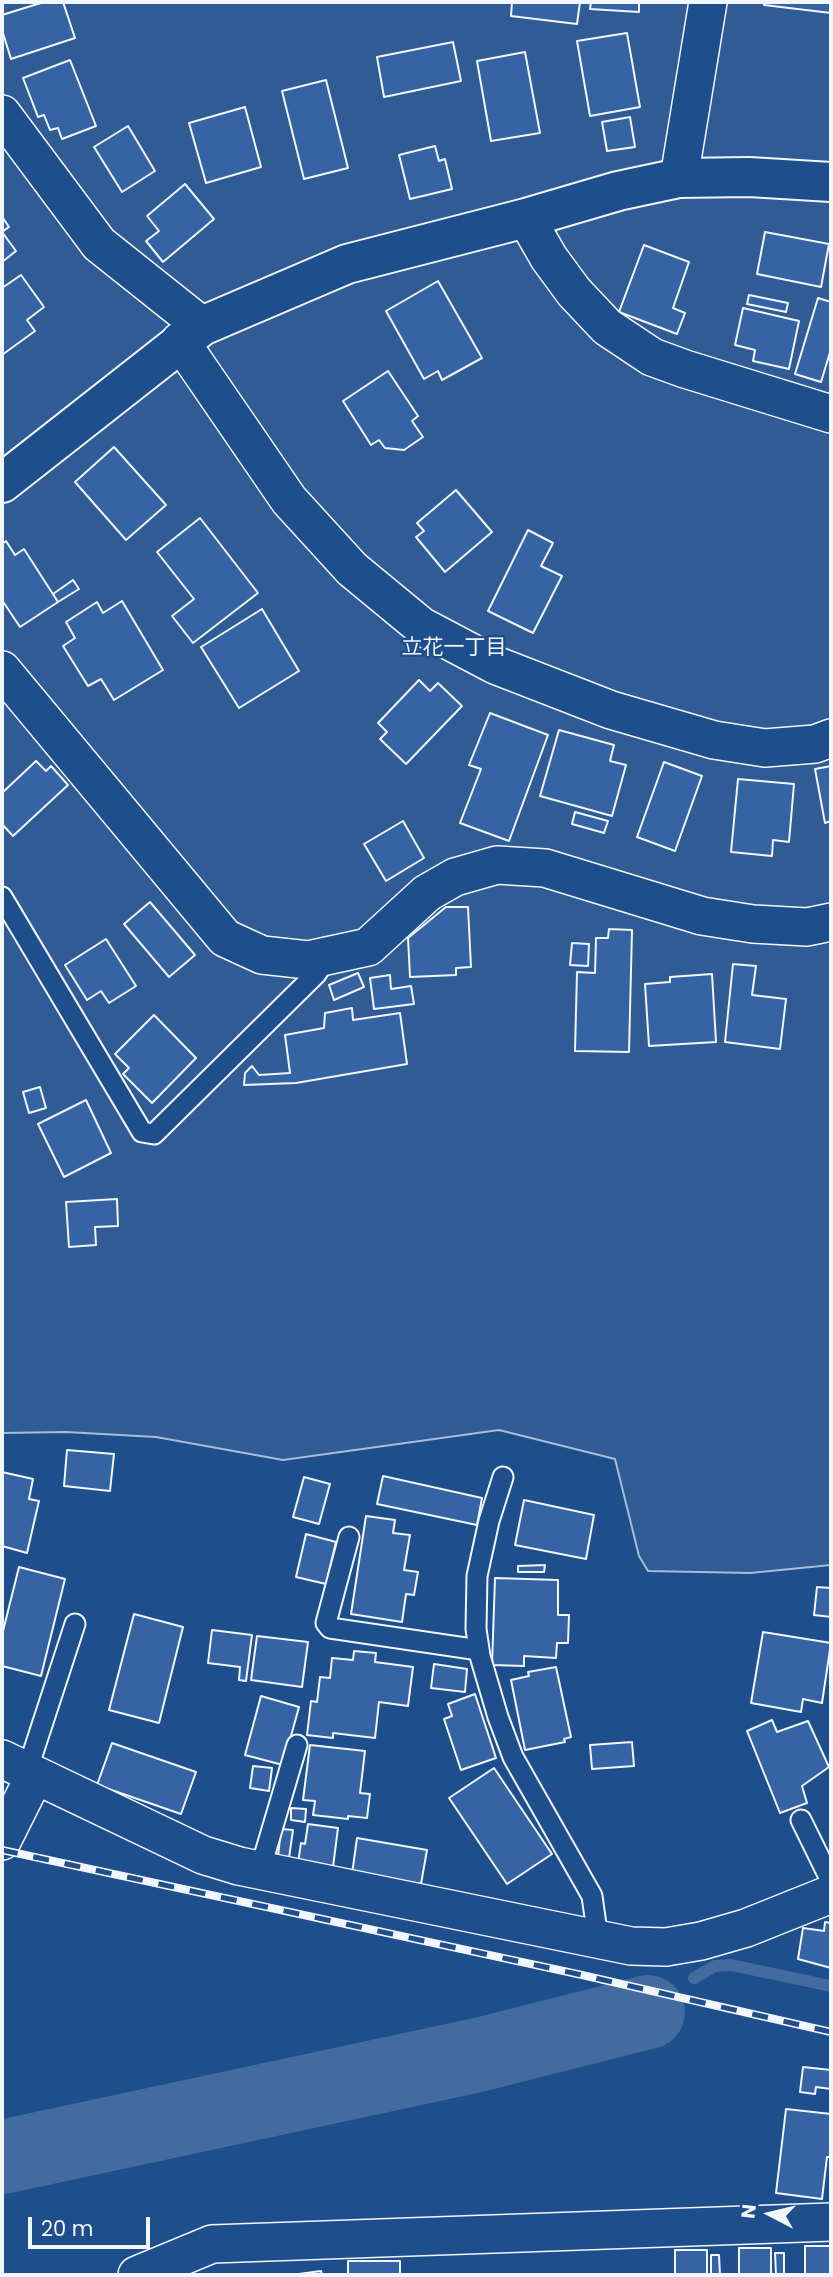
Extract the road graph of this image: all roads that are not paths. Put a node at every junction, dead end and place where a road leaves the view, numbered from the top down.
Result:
1 (708, 2) edge
2 (2, 114) edge
3 (678, 178) junction
4 (831, 182) edge
5 (526, 218) junction
6 (191, 333) junction
7 (831, 414) edge
8 (2, 483) edge
9 (2, 670) edge
10 (831, 738) edge
11 (2, 897) edge
12 (831, 922) edge
13 (327, 956) junction
14 (503, 1477) dead end
15 (349, 1537) dead end
16 (75, 1625) dead end
17 (479, 1650) junction
18 (297, 1745) dead end
19 (21, 1768) edge
20 (801, 1820) dead end
21 (2, 1841) edge
22 (260, 1870) junction
23 (831, 1881) edge
24 (831, 1894) edge
25 (598, 1939) junction
26 (831, 2222) edge
27 (138, 2275) edge

1 - 3 street
2 - 6 street
3 - 4 street
3 - 5 street
5 - 6 street
5 - 7 street
6 - 8 street
6 - 10 street
9 - 13 street
11 - 13 lane
12 - 13 street
14 - 17 lane
15 - 17 lane
16 - 19 lane
17 - 25 lane
18 - 22 lane
19 - 21 street
19 - 22 street
20 - 23 lane
22 - 25 street
24 - 25 street
26 - 27 street

